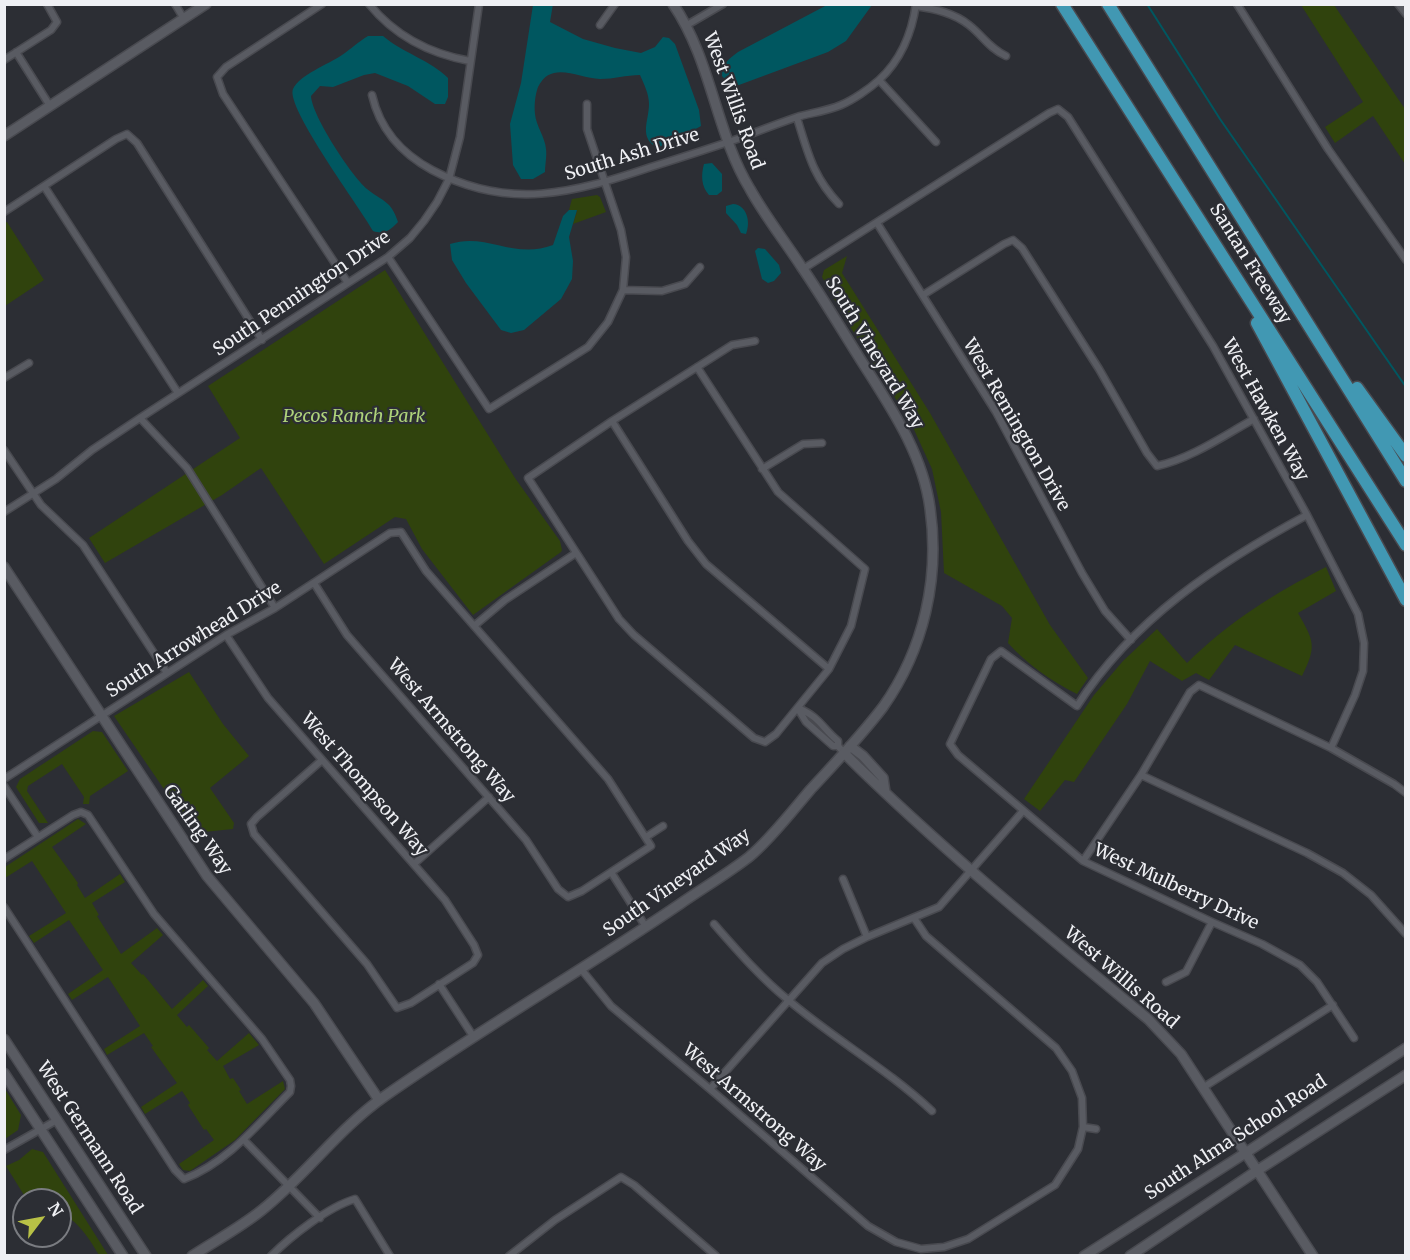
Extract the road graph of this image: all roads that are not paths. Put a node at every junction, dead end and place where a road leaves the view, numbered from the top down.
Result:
1 (47, 4) edge
2 (175, 4) edge
3 (206, 4) edge
4 (322, 4) edge
5 (369, 4) edge
6 (479, 4) edge
7 (615, 4) edge
8 (673, 4) edge
9 (723, 4) edge
10 (1062, 4) edge
11 (1108, 4) edge
12 (1237, 4) edge
13 (1398, 4) edge
14 (916, 5) edge
15 (1406, 14) edge
16 (184, 19) junction
17 (600, 25) dead end
18 (687, 25) junction
19 (16, 52) junction
20 (1005, 56) dead end
21 (4, 60) edge
22 (471, 61) junction
23 (879, 80) junction
24 (372, 95) dead end
25 (587, 104) dead end
26 (50, 106) junction
27 (796, 118) junction
28 (4, 136) edge
29 (728, 142) junction
30 (936, 142) dead end
31 (449, 179) junction
32 (605, 183) junction
33 (44, 186) junction
34 (839, 204) dead end
35 (4, 212) edge
36 (1201, 221) junction
37 (877, 223) junction
38 (1406, 244) edge
39 (1398, 249) junction
40 (388, 257) junction
41 (1406, 260) edge
42 (700, 267) dead end
43 (803, 269) junction
44 (348, 283) junction
45 (623, 290) junction
46 (923, 295) junction
47 (1295, 302) junction
48 (262, 340) junction
49 (755, 341) dead end
50 (29, 363) dead end
51 (697, 367) junction
52 (4, 378) edge
53 (178, 393) junction
54 (140, 418) junction
55 (1254, 419) junction
56 (612, 421) junction
57 (822, 443) dead end
58 (4, 450) edge
59 (1406, 456) edge
60 (762, 470) junction
61 (1406, 481) edge
62 (33, 493) junction
63 (4, 512) edge
64 (1307, 515) junction
65 (1406, 545) edge
66 (576, 553) junction
67 (4, 567) edge
68 (314, 583) junction
69 (1406, 600) edge
70 (275, 608) junction
71 (474, 626) junction
72 (226, 635) junction
73 (1131, 640) junction
74 (829, 669) junction
75 (167, 673) junction
76 (798, 708) junction
77 (101, 717) junction
78 (844, 748) junction
79 (1331, 748) junction
80 (322, 760) junction
81 (1141, 775) junction
82 (4, 779) edge
83 (4, 786) edge
84 (1406, 793) edge
85 (489, 797) junction
86 (1023, 811) junction
87 (663, 826) dead end
88 (38, 837) junction
89 (646, 837) junction
90 (4, 859) edge
91 (1083, 861) junction
92 (414, 864) junction
93 (972, 870) junction
94 (611, 872) junction
95 (843, 879) dead end
96 (4, 907) edge
97 (914, 918) junction
98 (1212, 922) junction
99 (714, 924) dead end
100 (646, 927) junction
101 (1406, 934) edge
102 (867, 937) junction
103 (581, 969) junction
104 (1166, 982) dead end
105 (439, 984) junction
106 (787, 1000) junction
107 (1333, 1005) junction
108 (473, 1036) junction
109 (1354, 1038) dead end
110 (4, 1039) edge
111 (1406, 1048) edge
112 (4, 1073) edge
113 (1406, 1075) edge
114 (1204, 1087) junction
115 (710, 1089) junction
116 (379, 1100) junction
117 (932, 1111) dead end
118 (57, 1120) junction
119 (1083, 1127) junction
120 (1096, 1129) dead end
121 (41, 1130) junction
122 (244, 1140) junction
123 (4, 1150) edge
124 (1247, 1152) junction
125 (1258, 1170) junction
126 (288, 1186) junction
127 (320, 1218) junction
128 (517, 1248) junction
129 (123, 1256) edge
130 (146, 1256) edge
131 (192, 1256) edge
132 (271, 1256) edge
133 (390, 1256) edge
134 (509, 1256) edge
135 (524, 1256) edge
136 (716, 1256) edge
137 (1084, 1256) edge
138 (1130, 1256) edge
139 (1313, 1256) edge

1 - 19 street
2 - 16 street
3 - 16 street
4 - 44 street
5 - 22 street
6 - 22 street, South Pennington Drive
7 - 17 street
8 - 18 street, West Willis Road
9 - 18 street
10 - 36 highway, Santan Freeway
11 - 47 highway, Santan Freeway
12 - 39 street
13 - 15 street
14 - 20 street
14 - 23 street, South Ash Drive
16 - 26 street
18 - 29 street, West Willis Road
19 - 21 street
19 - 26 street
22 - 31 street, South Pennington Drive
23 - 27 street, South Ash Drive
23 - 30 street
24 - 31 street, South Ash Drive
25 - 32 street
26 - 28 street
27 - 29 street, South Ash Drive
27 - 34 street
29 - 32 street, South Ash Drive
29 - 43 street, West Willis Road
31 - 32 street, South Ash Drive
31 - 40 street, South Pennington Drive
32 - 45 street
33 - 35 street
33 - 48 street
33 - 53 street
36 - 65 highway, Santan Freeway
36 - 69 highway
37 - 43 street
37 - 46 street, West Remington Drive
37 - 55 street, West Hawken Way
38 - 39 street
39 - 41 street
40 - 44 street, South Pennington Drive
40 - 45 street
42 - 45 street
43 - 78 street, South Vineyard Way
44 - 48 street, South Pennington Drive
46 - 55 street
46 - 73 street, West Remington Drive
47 - 59 highway
47 - 61 highway, Santan Freeway
48 - 53 street, South Pennington Drive
49 - 51 street
50 - 52 street
51 - 56 street
51 - 60 street
53 - 54 street, South Pennington Drive
54 - 62 street, South Pennington Drive
54 - 70 street
55 - 64 street, West Hawken Way
56 - 66 street
56 - 74 street
57 - 60 street
58 - 62 street
60 - 74 street
62 - 63 street, South Pennington Drive
62 - 75 street
64 - 73 street
64 - 79 street, West Hawken Way
66 - 71 street
66 - 76 street
67 - 77 street, Gatling Way
68 - 70 street, South Arrowhead Drive
68 - 71 street, South Arrowhead Drive
68 - 85 street, West Armstrong Way
70 - 72 street, South Arrowhead Drive
71 - 89 street
72 - 75 street, South Arrowhead Drive
72 - 80 street, West Thompson Way
73 - 86 street, West Mulberry Drive
74 - 76 street
75 - 77 street, South Arrowhead Drive
76 - 78 street, West Willis Road
77 - 82 street, South Arrowhead Drive
77 - 116 street, Gatling Way
78 - 93 street, West Willis Road
78 - 100 street, South Vineyard Way
79 - 81 street
79 - 84 street
80 - 92 street, West Thompson Way
80 - 105 street
81 - 91 street
81 - 101 street
83 - 88 street
85 - 92 street
85 - 94 street, West Armstrong Way
86 - 91 street, West Mulberry Drive
86 - 93 street
87 - 89 street
88 - 90 street
88 - 122 street
89 - 94 street
91 - 98 street, West Mulberry Drive
92 - 105 street, West Thompson Way
93 - 97 street
93 - 114 street, West Willis Road
94 - 100 street
95 - 102 street
96 - 122 street
97 - 102 street
97 - 119 street
98 - 104 street
98 - 107 street, West Mulberry Drive
99 - 106 street
100 - 103 street, South Vineyard Way
102 - 106 street
103 - 108 street, South Vineyard Way
103 - 115 street, West Armstrong Way
105 - 108 street
106 - 115 street
106 - 117 street
107 - 109 street, West Mulberry Drive
107 - 114 street
108 - 116 street, South Vineyard Way
110 - 118 street, West Germann Road
111 - 124 street, South Alma School Road
112 - 121 street, West Germann Road
113 - 125 street
114 - 124 street, West Willis Road
115 - 119 street, West Armstrong Way
116 - 126 street, South Vineyard Way
118 - 121 street
118 - 130 street, West Germann Road
119 - 120 street
121 - 123 street
121 - 129 street, West Germann Road
122 - 126 street
124 - 125 street, West Willis Road
124 - 137 street, South Alma School Road
125 - 138 street
125 - 139 street, West Willis Road
126 - 127 street
126 - 131 street, South Vineyard Way
127 - 132 street
127 - 133 street
128 - 134 street
128 - 135 street
128 - 136 street

